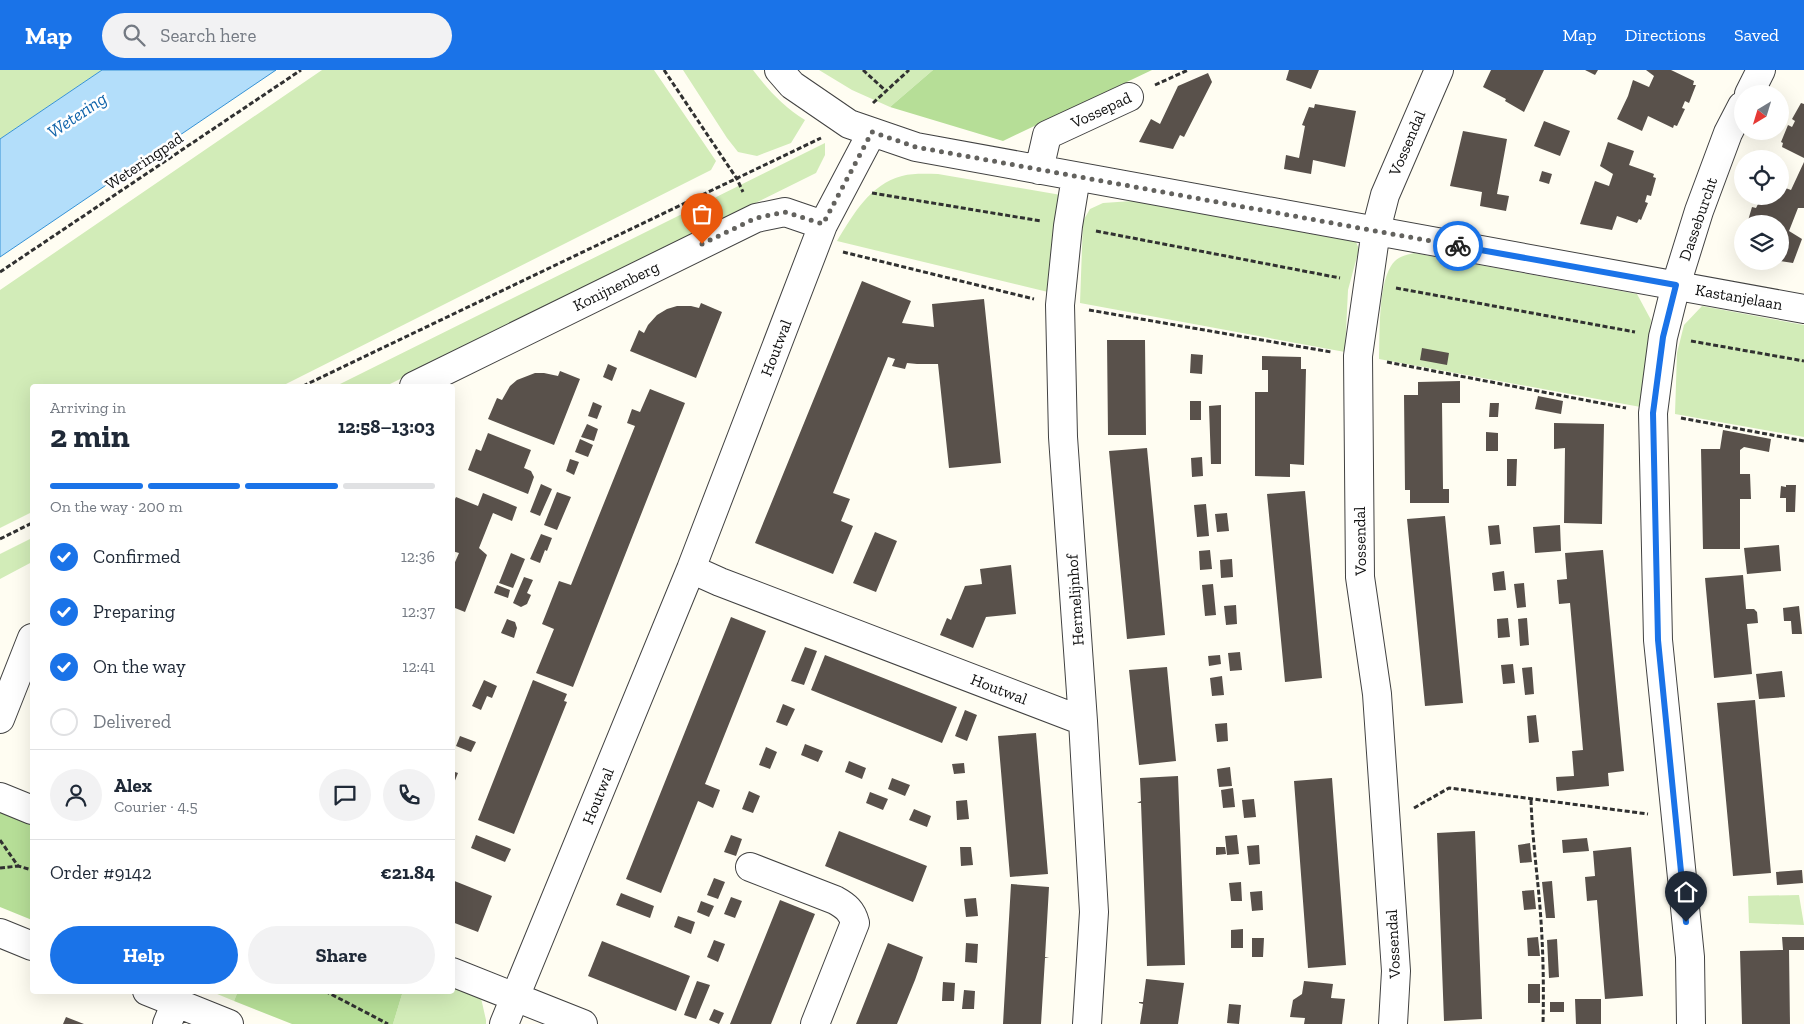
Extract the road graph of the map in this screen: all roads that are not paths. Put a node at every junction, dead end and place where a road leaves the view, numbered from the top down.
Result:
1 (778, 70) edge
2 (1439, 70) edge
3 (1761, 70) edge
4 (1753, 85) edge
5 (1129, 97) road end
6 (1734, 121) edge
7 (861, 128) junction
8 (1039, 170) junction
9 (1076, 177) junction
10 (1376, 230) junction
11 (819, 235) junction
12 (1676, 285) junction
13 (1804, 309) edge
14 (440, 379) edge
15 (421, 384) edge
16 (691, 569) junction
17 (30, 643) edge
18 (0, 719) edge
19 (1083, 721) junction
20 (0, 797) edge
21 (30, 809) edge
22 (750, 867) dead end
23 (0, 933) edge
24 (30, 945) edge
25 (455, 973) edge
26 (150, 994) edge
27 (516, 996) junction
28 (171, 1013) edge
29 (229, 1024) edge
30 (504, 1024) edge
31 (583, 1024) edge
32 (815, 1024) edge
33 (1087, 1024) edge
34 (1393, 1024) edge
35 (1690, 1024) edge

1 - 7 street, Kastanjelaan
2 - 10 street, Vossendal
3 - 4 street
5 - 8 street, Vossepad
6 - 12 street, Dasseburcht
7 - 8 street, Kastanjelaan
7 - 11 street, Houtwal
8 - 9 street, Kastanjelaan
9 - 10 street, Kastanjelaan
9 - 19 street, Hermelijnhof
10 - 12 street, Kastanjelaan
10 - 34 street, Vossendal
11 - 14 street, Konijnenberg
11 - 16 street, Houtwal
12 - 13 street, Kastanjelaan
12 - 35 street, Dasseburcht
14 - 15 street, Konijnenberg
16 - 19 street, Houtwal
16 - 27 street, Houtwal
17 - 18 street
19 - 33 street, Hermelijnhof
20 - 21 street
22 - 32 street
23 - 24 street
25 - 27 street
26 - 28 street
27 - 30 street, Houtwal
27 - 31 street
28 - 29 street

